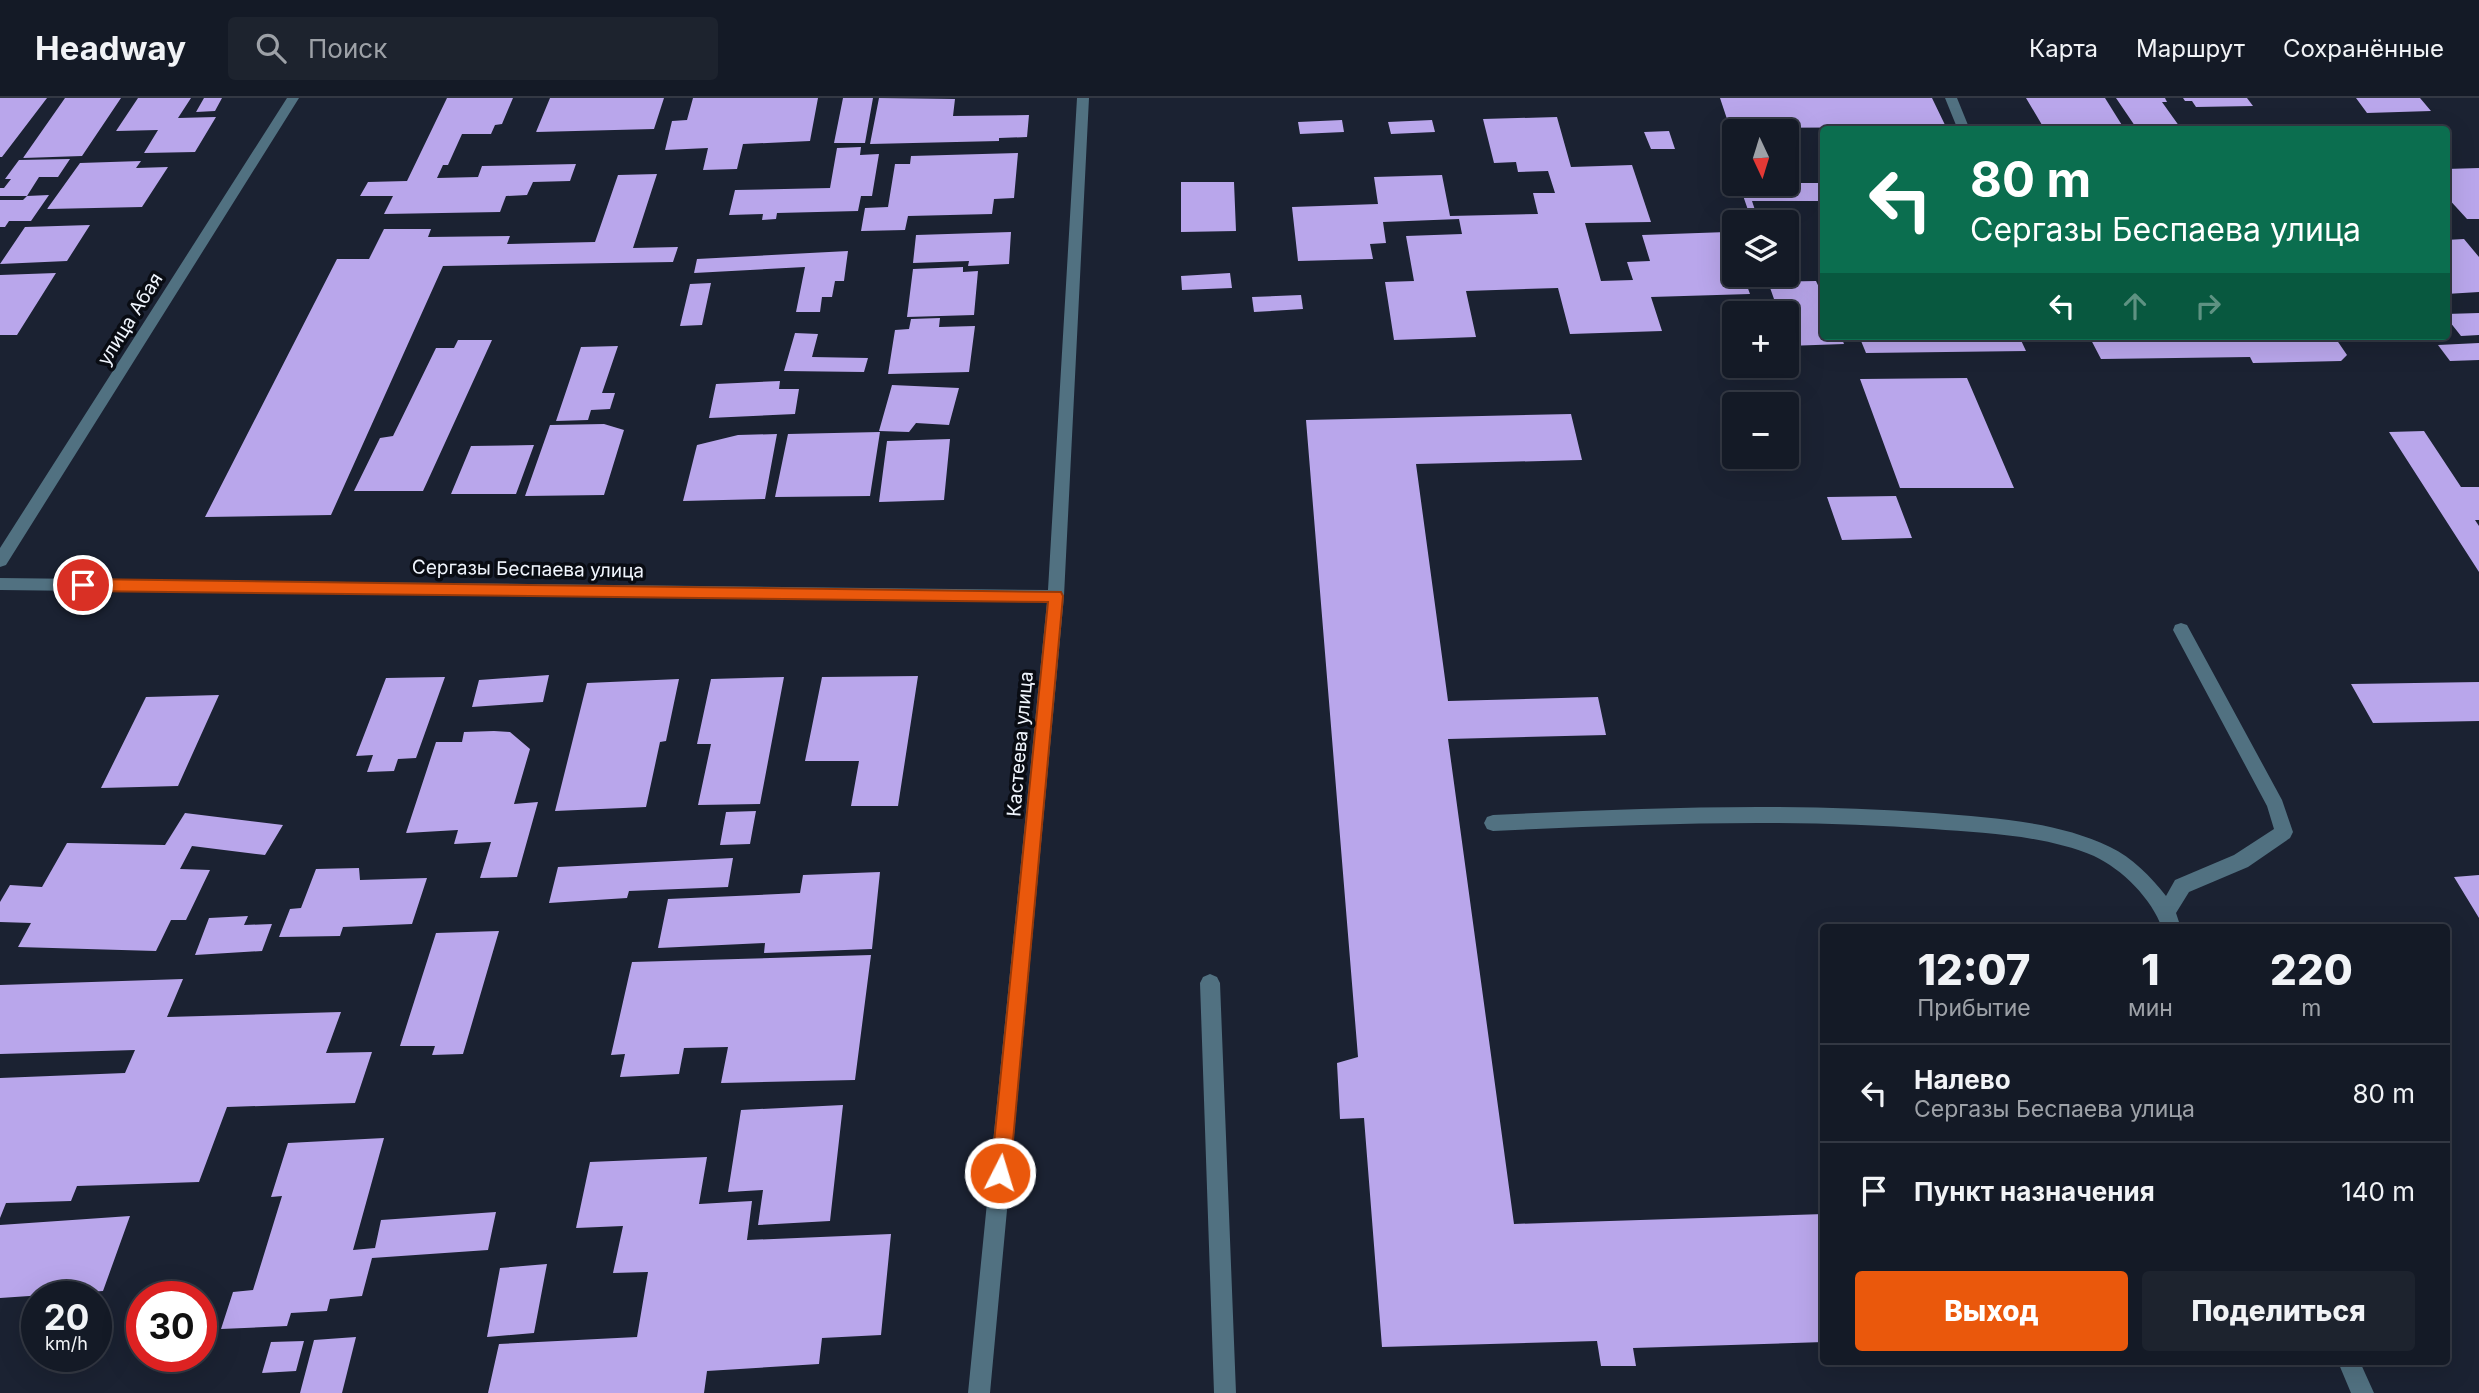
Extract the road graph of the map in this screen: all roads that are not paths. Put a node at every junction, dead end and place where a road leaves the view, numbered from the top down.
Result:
1 (293, 98) edge
2 (1083, 98) edge
3 (1951, 98) edge
4 (1962, 126) edge
5 (0, 561) edge
6 (0, 584) edge
7 (1056, 596) junction
8 (2181, 630) dead end
9 (1493, 823) dead end
10 (2169, 920) edge
11 (1210, 983) dead end
12 (2350, 1365) edge
13 (979, 1393) edge
14 (1226, 1393) edge
15 (2363, 1393) edge

1 - 5 street, улица Абая
2 - 7 street, Кастеева улица
3 - 4 street
6 - 7 street, Сергазы Беспаева улица
7 - 13 street, Кастеева улица
8 - 10 street
9 - 10 street
11 - 14 street
12 - 15 street

